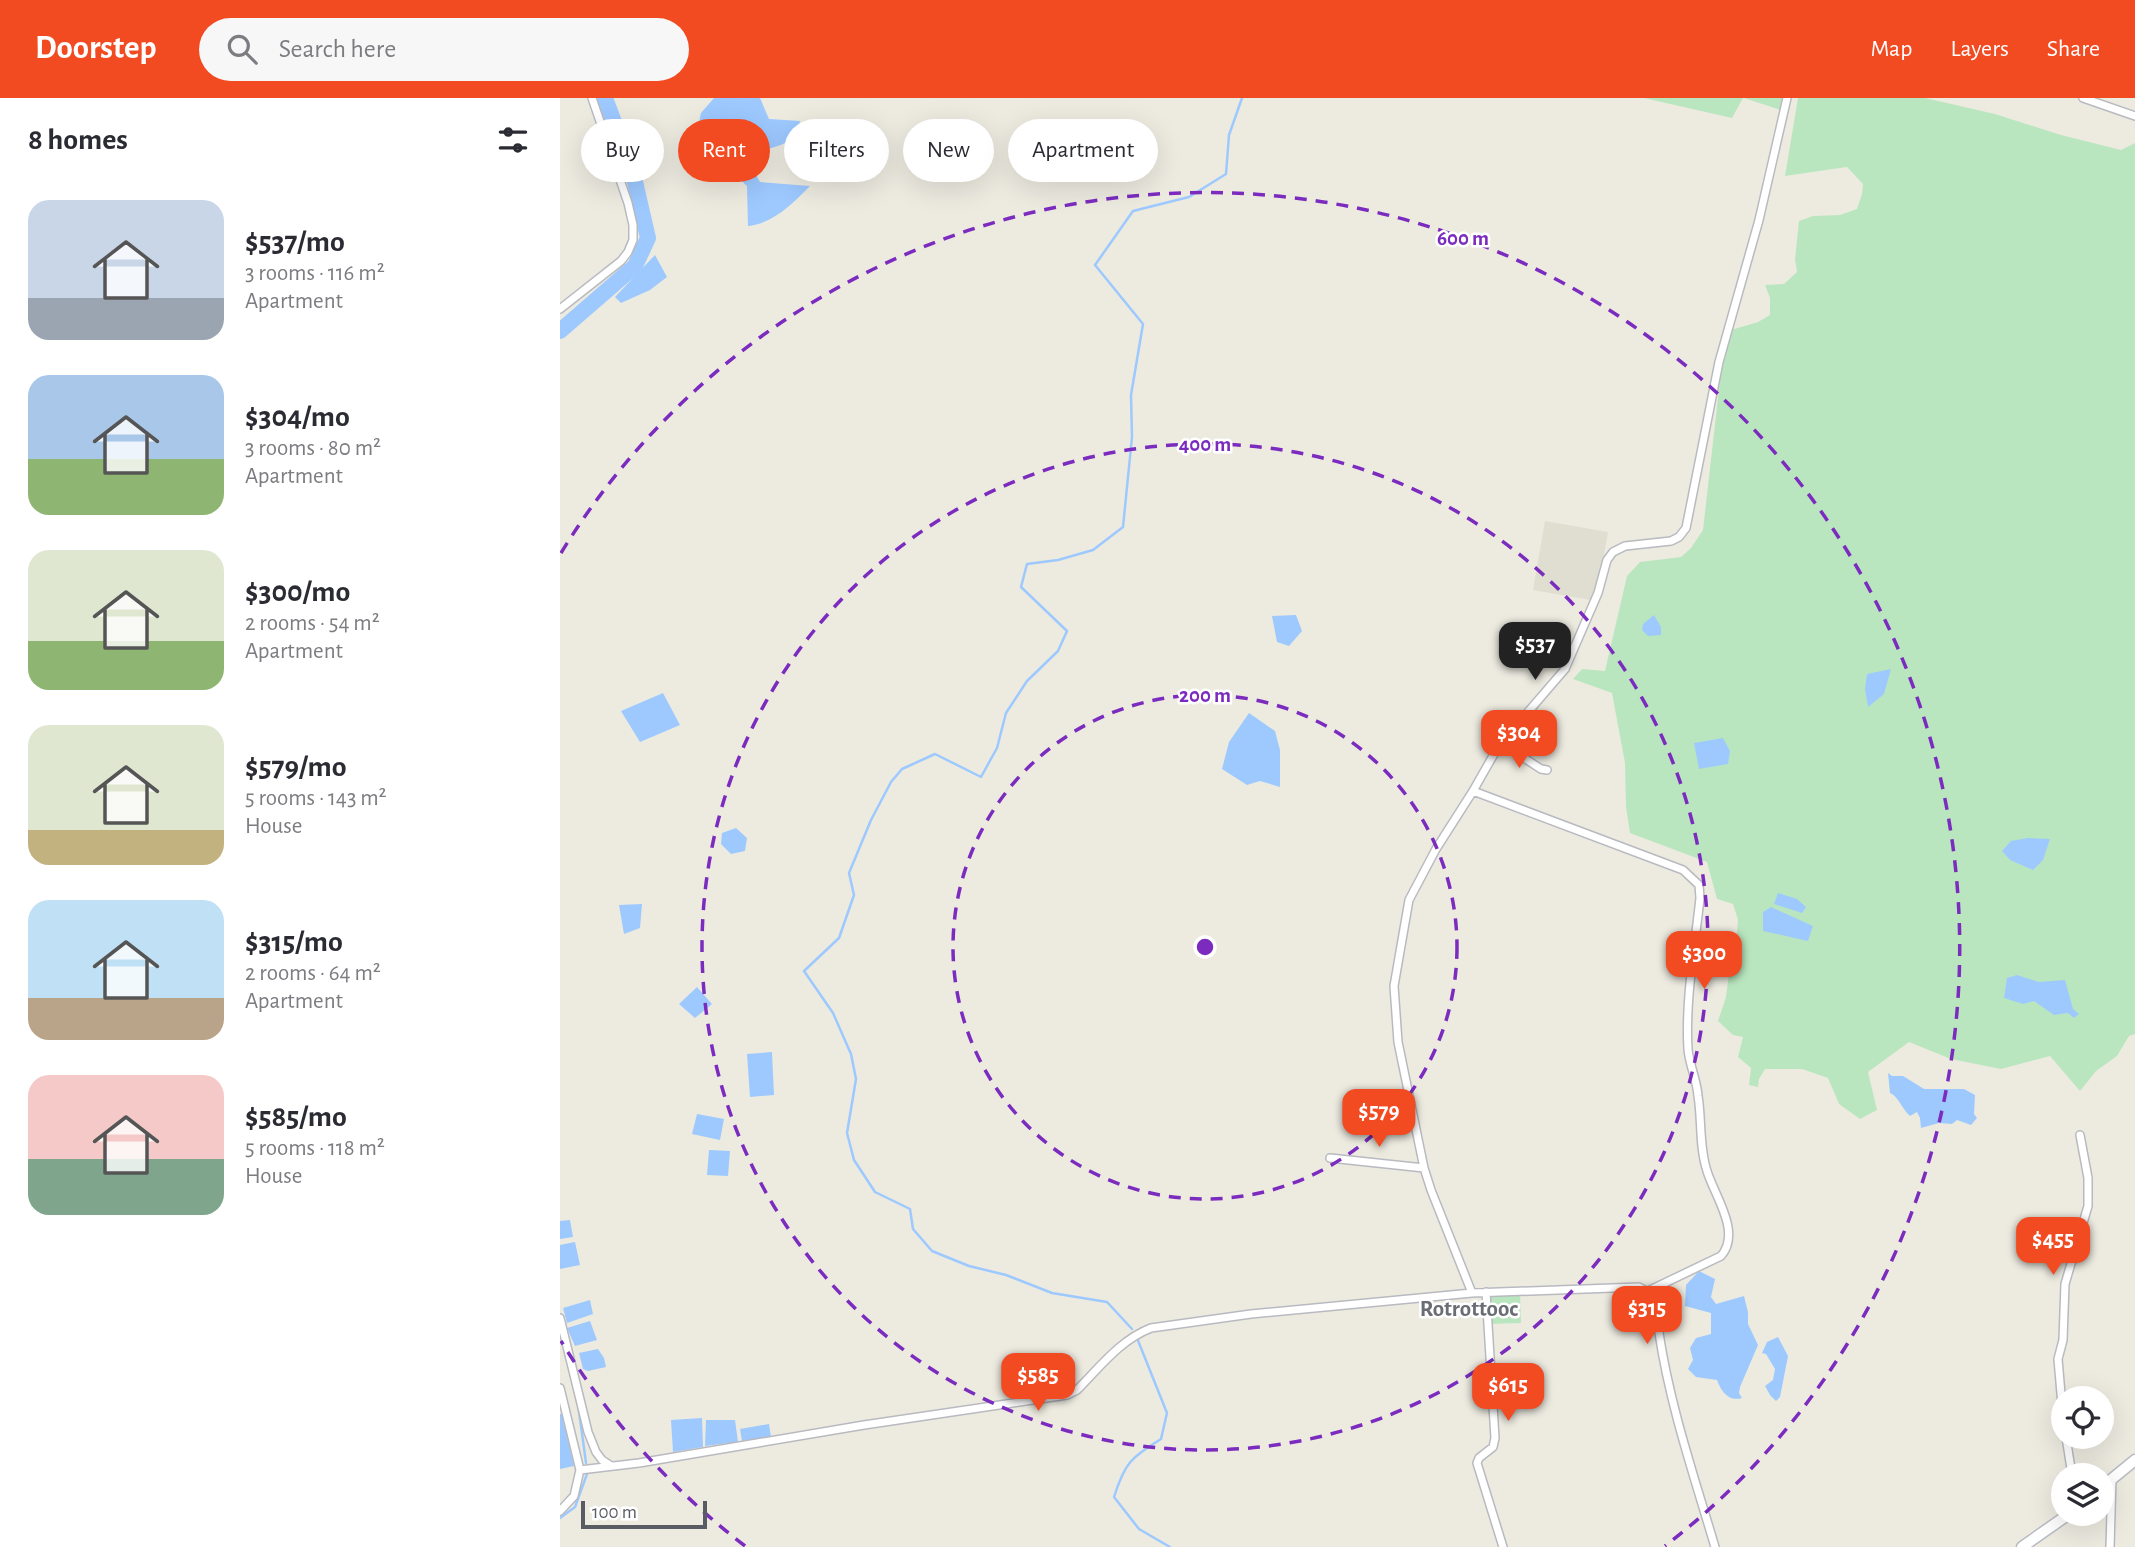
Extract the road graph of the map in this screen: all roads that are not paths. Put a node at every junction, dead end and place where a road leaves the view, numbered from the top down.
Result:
1 (592, 98) edge
2 (1787, 98) edge
3 (2083, 98) edge
4 (2135, 116) edge
5 (560, 309) edge
6 (1501, 743) junction
7 (1547, 770) dead end
8 (1473, 791) junction
9 (2080, 1135) dead end
10 (1330, 1158) dead end
11 (1424, 1168) junction
12 (1648, 1291) junction
13 (1486, 1292) junction
14 (1472, 1293) junction
15 (560, 1318) edge
16 (2060, 1386) edge
17 (560, 1388) edge
18 (2135, 1460) edge
19 (612, 1466) junction
20 (580, 1470) junction
21 (2114, 1476) edge
22 (560, 1511) edge
23 (2051, 1526) edge
24 (2111, 1526) edge
25 (1503, 1547) edge
26 (1715, 1547) edge
27 (2022, 1547) edge
28 (2110, 1547) edge

1 - 5 street
2 - 6 street
3 - 4 street
6 - 7 street
6 - 8 street
8 - 11 street
8 - 12 street
9 - 16 street
10 - 11 street
11 - 14 street
12 - 13 street
12 - 26 street
13 - 14 street
13 - 25 street
14 - 19 street
15 - 19 street
17 - 20 street
18 - 21 main road
19 - 20 street
20 - 22 street
23 - 27 main road
24 - 28 street

